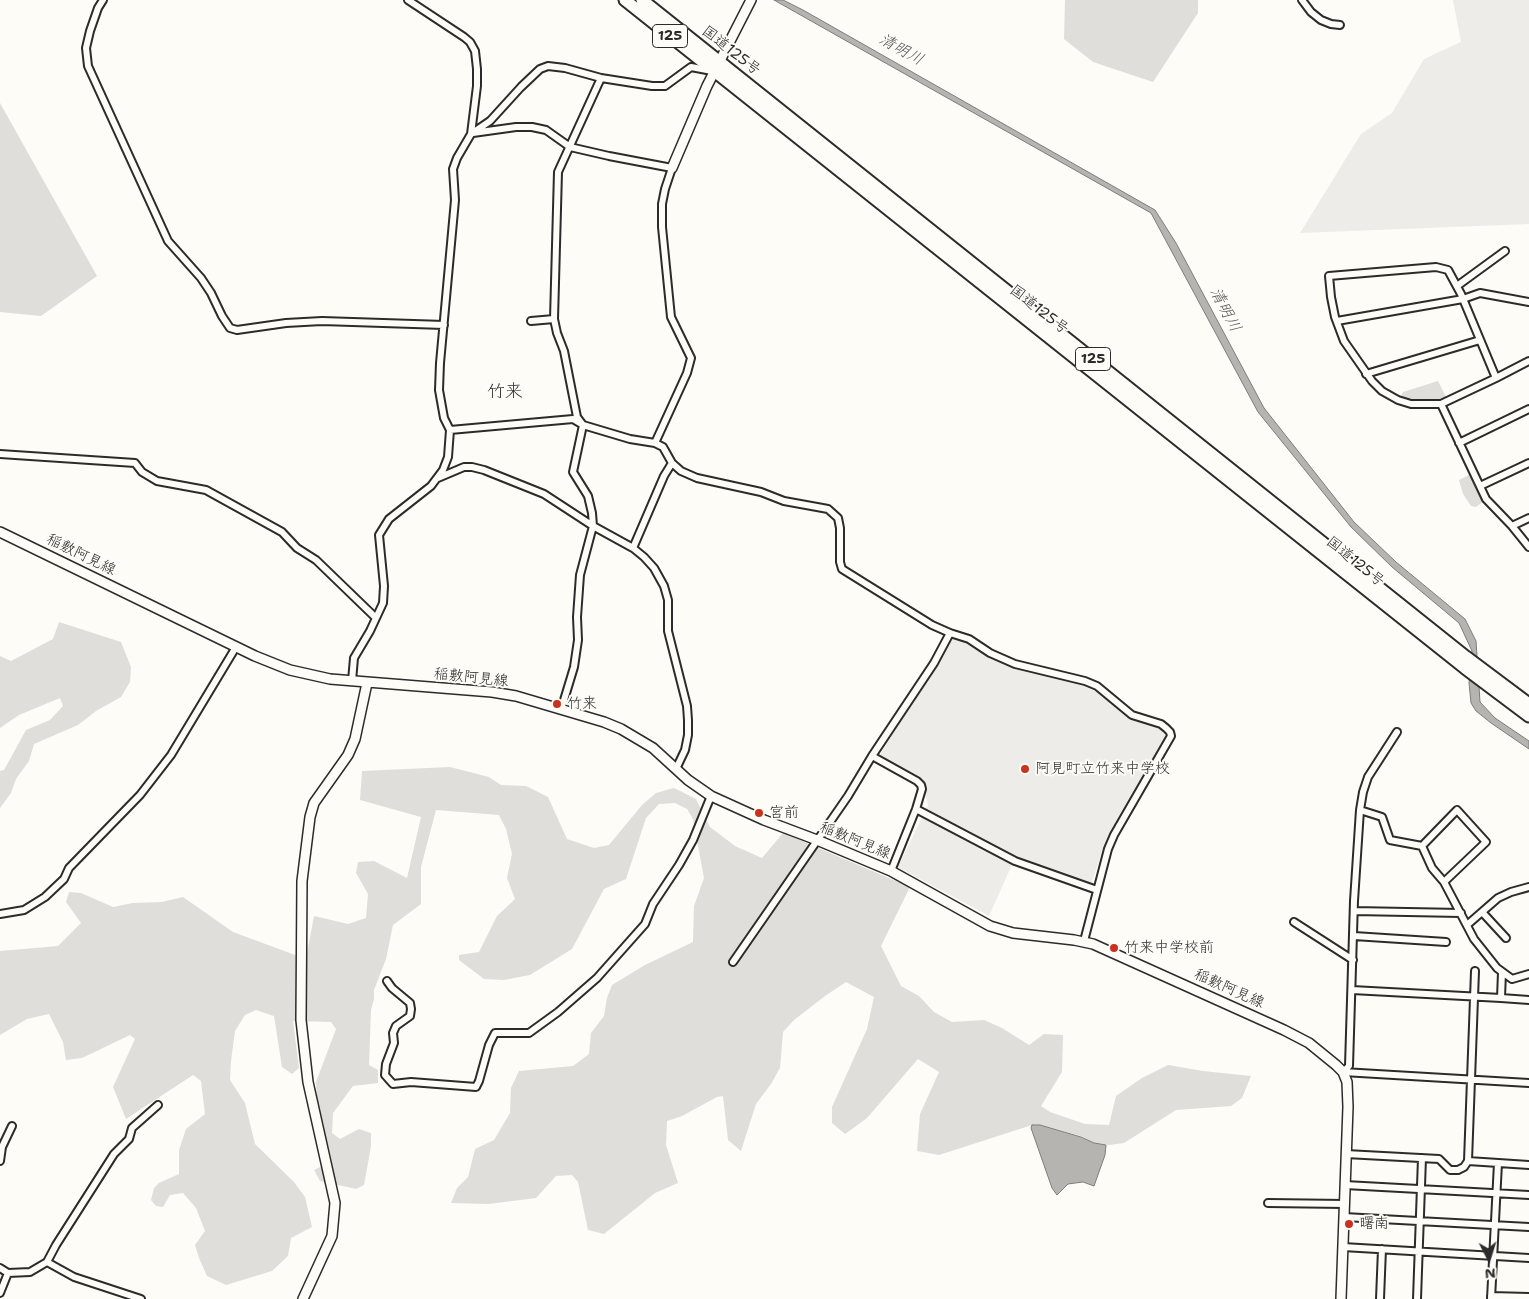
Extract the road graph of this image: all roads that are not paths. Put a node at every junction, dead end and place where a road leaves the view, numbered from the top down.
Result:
1 (103, 0) edge
2 (408, 0) edge
3 (625, 0) edge
4 (642, 0) edge
5 (751, 0) edge
6 (1302, 0) edge
7 (1340, 25) dead end
8 (717, 67) junction
9 (601, 78) junction
10 (471, 134) junction
11 (570, 147) junction
12 (672, 168) junction
13 (1505, 251) dead end
14 (1457, 286) junction
15 (1464, 299) junction
16 (1529, 302) edge
17 (554, 319) junction
18 (531, 321) dead end
19 (1337, 321) junction
20 (444, 324) junction
21 (1480, 340) junction
22 (1529, 361) edge
23 (1366, 374) junction
24 (1496, 378) junction
25 (1441, 404) junction
26 (1529, 409) edge
27 (583, 425) junction
28 (450, 430) junction
29 (655, 443) junction
30 (1460, 443) junction
31 (0, 454) edge
32 (1529, 463) edge
33 (672, 464) junction
34 (438, 478) junction
35 (1480, 486) junction
36 (1529, 518) edge
37 (592, 526) junction
38 (1512, 526) junction
39 (0, 532) edge
40 (1529, 547) edge
41 (633, 548) junction
42 (376, 618) junction
43 (950, 633) junction
44 (236, 647) junction
45 (1488, 680) junction
46 (352, 681) junction
47 (367, 683) junction
48 (1529, 704) edge
49 (561, 710) junction
50 (1529, 716) edge
51 (1397, 732) dead end
52 (872, 756) junction
53 (676, 769) junction
54 (711, 796) junction
55 (916, 809) junction
56 (1360, 810) junction
57 (817, 840) junction
58 (1422, 846) junction
59 (891, 871) junction
60 (1444, 882) junction
61 (1529, 887) edge
62 (1097, 890) junction
63 (1354, 911) junction
64 (1482, 912) junction
65 (1461, 913) junction
66 (0, 914) edge
67 (1294, 922) dead end
68 (1467, 925) junction
69 (1354, 936) junction
70 (1506, 938) dead end
71 (1084, 941) junction
72 (1446, 942) dead end
73 (1353, 960) junction
74 (733, 962) dead end
75 (1476, 970) dead end
76 (1502, 972) junction
77 (1529, 974) edge
78 (387, 981) dead end
79 (1352, 990) junction
80 (1475, 997) junction
81 (1501, 998) junction
82 (1529, 1000) edge
83 (1343, 1072) junction
84 (1471, 1079) junction
85 (1529, 1083) edge
86 (158, 1105) dead end
87 (12, 1126) dead end
88 (1346, 1154) junction
89 (1422, 1158) junction
90 (0, 1161) edge
91 (1468, 1161) junction
92 (1498, 1163) junction
93 (1529, 1165) edge
94 (1345, 1185) junction
95 (1420, 1189) junction
96 (1495, 1193) junction
97 (1529, 1195) edge
98 (1268, 1203) dead end
99 (1345, 1204) junction
100 (1344, 1216) junction
101 (1420, 1221) junction
102 (1494, 1225) junction
103 (1529, 1227) edge
104 (1343, 1247) junction
105 (1382, 1250) junction
106 (1419, 1252) junction
107 (1493, 1256) junction
108 (1529, 1258) edge
109 (47, 1262) junction
110 (0, 1268) edge
111 (8, 1273) junction
112 (0, 1293) edge
113 (1491, 1297) edge
114 (1529, 1297) edge
115 (140, 1299) edge
116 (304, 1299) edge
117 (1341, 1299) edge
118 (1380, 1299) edge
119 (1417, 1299) edge

1 - 20 street
2 - 10 street
3 - 8 highway, 国道125号 / 125
4 - 8 highway, 国道125号 / 125
5 - 8 main road
6 - 7 street
8 - 9 street
8 - 12 main road
8 - 45 highway, 国道125号 / 125
9 - 10 street
9 - 11 street
10 - 11 street
10 - 20 street
11 - 12 street
11 - 17 street
12 - 29 street
13 - 14 street
14 - 15 street
14 - 19 street
15 - 16 street
15 - 19 street
15 - 21 street
17 - 18 street
17 - 27 street
19 - 23 street
20 - 28 street
21 - 23 street
21 - 24 street
22 - 24 street
23 - 25 street
24 - 25 street
25 - 30 street
26 - 30 street
27 - 28 street
27 - 29 street
27 - 37 street
28 - 34 street
29 - 33 street
30 - 35 street
31 - 42 street
32 - 35 street
33 - 41 street
33 - 43 street
34 - 37 street
34 - 42 street
35 - 38 street
36 - 38 street
37 - 41 street
37 - 49 street
38 - 40 street
39 - 44 main road, 稲敷阿見線
41 - 53 street
42 - 46 street
43 - 52 street
43 - 62 street
44 - 46 main road, 稲敷阿見線
44 - 66 street
45 - 48 highway, 国道125号 / 125
45 - 50 highway, 国道125号 / 125
46 - 47 main road, 稲敷阿見線
47 - 49 main road, 稲敷阿見線
47 - 116 main road
49 - 53 main road, 稲敷阿見線
51 - 56 street
52 - 55 street
52 - 57 street
53 - 54 main road, 稲敷阿見線
54 - 57 main road, 稲敷阿見線
54 - 78 street
55 - 59 street
55 - 62 street
56 - 58 street
56 - 63 street
57 - 59 main road, 稲敷阿見線
57 - 74 street
58 - 60 street
58 - 60 street
59 - 71 main road, 稲敷阿見線
60 - 65 street
61 - 64 street
62 - 71 street
63 - 65 street
63 - 69 street
64 - 68 street
64 - 70 street
65 - 68 street
67 - 73 street
68 - 76 street
69 - 72 street
69 - 73 street
71 - 83 main road, 稲敷阿見線
73 - 79 street
75 - 80 street
76 - 77 street
76 - 81 street
79 - 80 street
79 - 83 street
80 - 81 street
80 - 84 street
81 - 82 street
83 - 84 street
83 - 88 main road
84 - 85 street
84 - 91 street
86 - 109 street
87 - 90 street
88 - 89 street
88 - 94 main road
89 - 91 street
89 - 95 street
91 - 92 street
92 - 93 street
92 - 96 street
94 - 95 street
94 - 99 main road
95 - 96 street
95 - 101 street
96 - 97 street
96 - 102 street
98 - 99 street
99 - 100 main road
100 - 101 street
100 - 104 main road
101 - 102 street
101 - 106 street
102 - 103 street
102 - 107 street
104 - 105 street
104 - 117 main road
105 - 106 street
105 - 118 street
106 - 107 street
106 - 119 street
107 - 108 street
107 - 113 street
109 - 111 street
109 - 115 street
110 - 111 street
111 - 112 street
113 - 114 street

